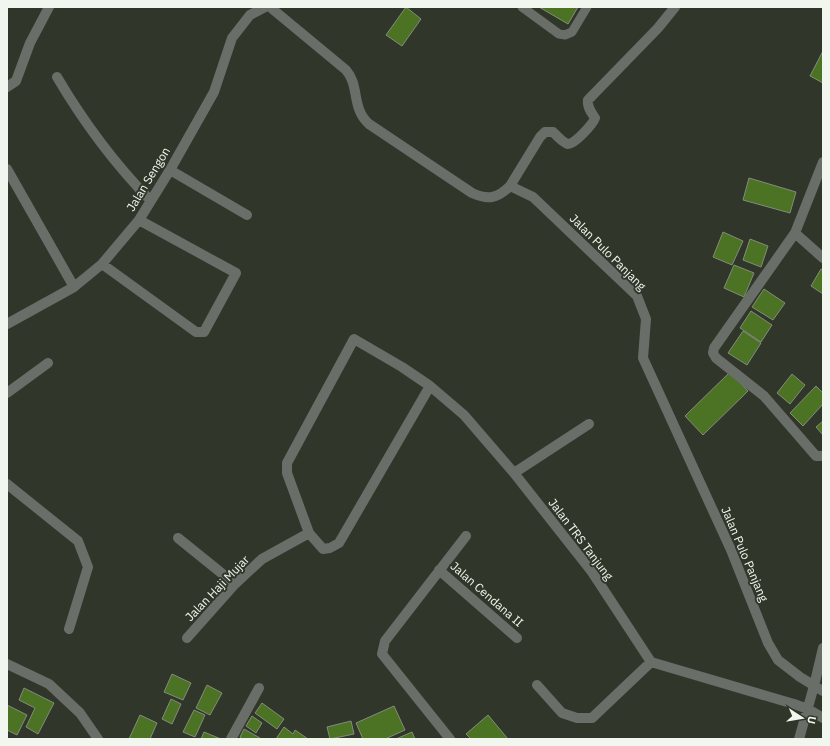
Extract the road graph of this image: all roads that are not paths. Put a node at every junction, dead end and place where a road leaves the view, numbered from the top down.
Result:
1 (49, 7) edge
2 (265, 7) edge
3 (270, 7) edge
4 (522, 7) edge
5 (587, 7) edge
6 (675, 7) edge
7 (57, 77) dead end
8 (7, 88) edge
9 (823, 162) edge
10 (7, 169) edge
11 (170, 170) junction
12 (510, 186) junction
13 (150, 200) junction
14 (247, 215) dead end
15 (139, 220) junction
16 (795, 233) junction
17 (823, 258) edge
18 (102, 264) junction
19 (74, 287) junction
20 (7, 324) edge
21 (48, 362) dead end
22 (430, 386) junction
23 (7, 393) edge
24 (589, 424) dead end
25 (819, 456) edge
26 (514, 473) junction
27 (7, 484) edge
28 (309, 533) junction
29 (466, 536) dead end
30 (178, 538) dead end
31 (439, 570) junction
32 (235, 584) junction
33 (69, 629) dead end
34 (187, 638) dead end
35 (517, 638) dead end
36 (823, 648) edge
37 (651, 662) junction
38 (7, 664) edge
39 (537, 685) dead end
40 (259, 688) dead end
41 (819, 689) edge
42 (808, 709) junction
43 (823, 718) edge
44 (98, 739) edge
45 (231, 739) edge
46 (450, 739) edge
47 (799, 739) edge

1 - 8 street
2 - 11 street, Jalan Sengon
3 - 12 street
4 - 5 lane
6 - 12 street
7 - 13 street
9 - 16 street
10 - 19 street
11 - 13 street, Jalan Sengon
11 - 14 street
12 - 41 street, Jalan Pulo Panjang
13 - 15 street, Jalan Sengon
15 - 18 street, Jalan Sengon
15 - 18 street
16 - 17 street
16 - 25 street
18 - 19 street, Jalan Sengon
19 - 20 street, Jalan Sengon
21 - 23 street
22 - 26 street, Jalan TRS Tanjung
22 - 28 street
22 - 28 street, Jalan TRS Tanjung
24 - 26 street
26 - 37 street, Jalan TRS Tanjung
27 - 33 street
28 - 32 street, Jalan Haji Mujar
29 - 31 street
30 - 32 street
31 - 35 street, Jalan Cendana II
31 - 46 street
32 - 34 street, Jalan Haji Mujar
36 - 41 street
37 - 39 street
37 - 42 street
38 - 44 street
40 - 45 street
41 - 42 street
42 - 43 street
42 - 47 street

